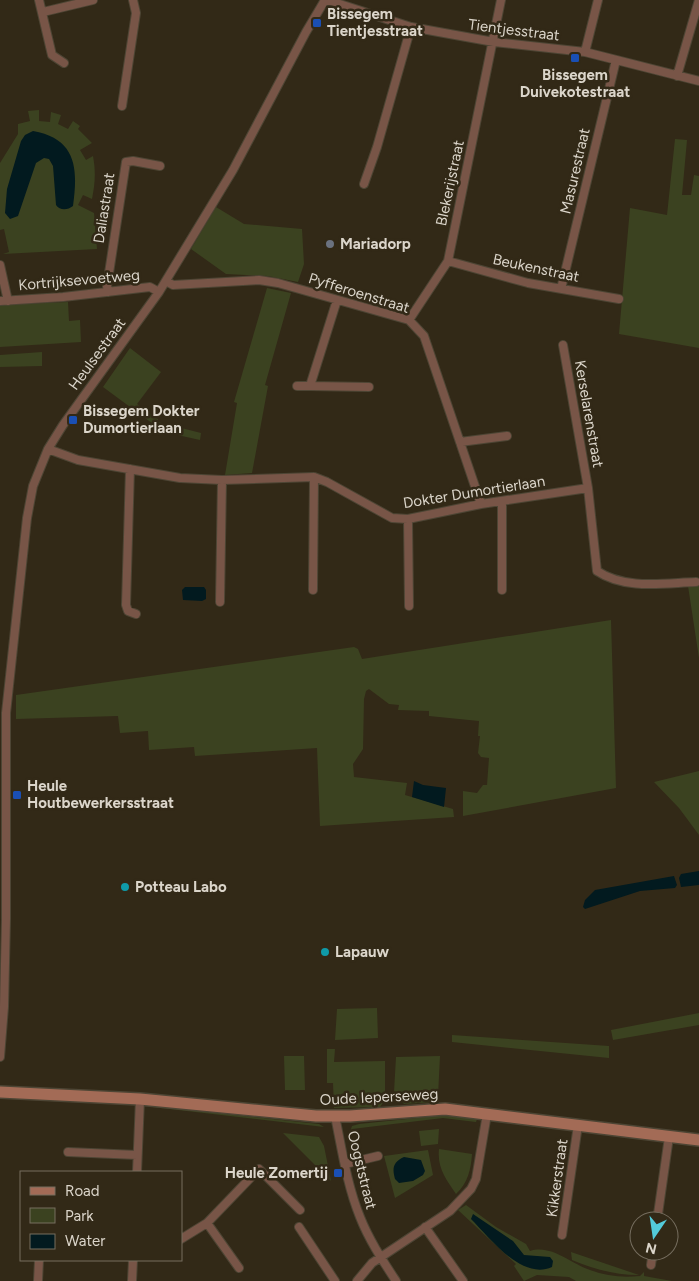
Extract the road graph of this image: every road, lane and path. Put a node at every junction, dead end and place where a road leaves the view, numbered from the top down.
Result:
1 (40, 0) edge
2 (94, 0) edge
3 (133, 0) edge
4 (326, 0) edge
5 (501, 0) edge
6 (598, 0) edge
7 (698, 0) edge
8 (43, 12) junction
9 (411, 27) junction
10 (494, 42) junction
11 (585, 52) junction
12 (616, 60) junction
13 (64, 63) dead end
14 (677, 76) junction
15 (699, 81) edge
16 (122, 106) dead end
17 (160, 166) dead end
18 (364, 184) dead end
19 (448, 261) junction
20 (0, 265) edge
21 (166, 281) junction
22 (561, 288) junction
23 (108, 292) junction
24 (159, 292) junction
25 (619, 299) dead end
26 (337, 300) junction
27 (4, 301) edge
28 (409, 320) junction
29 (563, 345) dead end
30 (296, 386) dead end
31 (310, 386) junction
32 (370, 387) dead end
33 (507, 436) dead end
34 (460, 442) junction
35 (48, 449) junction
36 (130, 469) junction
37 (314, 477) junction
38 (222, 480) junction
39 (588, 488) junction
40 (502, 501) junction
41 (481, 504) junction
42 (408, 519) junction
43 (696, 582) dead end
44 (313, 590) dead end
45 (502, 590) dead end
46 (220, 602) dead end
47 (409, 606) dead end
48 (136, 614) dead end
49 (0, 682) edge
50 (9, 684) junction
51 (3, 880) edge
52 (0, 1057) edge
53 (0, 1092) edge
54 (140, 1099) junction
55 (487, 1114) junction
56 (335, 1116) junction
57 (578, 1125) junction
58 (670, 1137) junction
59 (699, 1140) edge
60 (68, 1152) dead end
61 (137, 1155) junction
62 (378, 1156) dead end
63 (345, 1164) junction
64 (137, 1171) edge
65 (300, 1210) dead end
66 (659, 1211) edge
67 (207, 1223) junction
68 (299, 1227) dead end
69 (425, 1227) junction
70 (562, 1235) dead end
71 (182, 1238) edge
72 (380, 1258) junction
73 (39, 1261) edge
74 (133, 1261) edge
75 (652, 1261) edge
76 (651, 1265) dead end
77 (239, 1268) dead end
78 (38, 1281) edge
79 (132, 1281) edge
80 (335, 1281) edge
81 (357, 1281) edge
82 (396, 1281) edge
83 (463, 1281) edge

1 - 8 street
2 - 8 street
3 - 16 street
4 - 9 street, Tientjesstraat
4 - 21 street, Heulsestraat
5 - 10 street, Blekerijstraat
6 - 11 street
7 - 14 street
8 - 13 street
9 - 10 street, Tientjesstraat
9 - 18 street
10 - 11 street, Tientjesstraat
10 - 19 street, Blekerijstraat
11 - 12 street, Tientjesstraat
12 - 14 street, Tientjesstraat
12 - 22 street, Masurestraat
14 - 15 street, Tientjesstraat
17 - 23 street, Daliastraat
19 - 22 street, Beukenstraat
19 - 28 street, Blekerijstraat
20 - 27 street
21 - 24 street, Heulsestraat
21 - 26 street, Pyfferoenstraat
22 - 25 street, Beukenstraat
23 - 24 street, Kortrijksevoetweg
23 - 27 street, Kortrijksevoetweg
24 - 35 street, Heulsestraat
26 - 28 street, Pyfferoenstraat
26 - 31 street
28 - 34 street, Pyfferoenstraat
29 - 39 street, Kerselarenstraat
30 - 31 street
31 - 32 street
33 - 34 street
34 - 41 street, Pyfferoenstraat
35 - 36 street, Dokter Dumortierlaan
35 - 50 street, Heulsestraat
36 - 38 street, Dokter Dumortierlaan
36 - 48 street
37 - 38 street, Dokter Dumortierlaan
37 - 42 street, Dokter Dumortierlaan
37 - 44 street
38 - 46 street
39 - 40 street, Dokter Dumortierlaan
39 - 43 street, Kerselarenstraat
40 - 41 street, Dokter Dumortierlaan
40 - 45 street
41 - 42 street, Dokter Dumortierlaan
42 - 47 street
49 - 50 street
50 - 51 street, Heulsestraat
51 - 52 street, Heulsestraat
53 - 54 street, Oude Ieperseweg
54 - 56 street, Oude Ieperseweg
54 - 61 street
55 - 56 street, Oude Ieperseweg
55 - 57 street, Oude Ieperseweg
55 - 69 street
56 - 63 street, Oogststraat
57 - 58 street, Oude Ieperseweg
57 - 70 street, Kikkerstraat
58 - 59 street, Oude Ieperseweg
58 - 66 street
60 - 61 street
61 - 64 street
62 - 63 street
63 - 72 street, Oogststraat
65 - 67 street
67 - 71 street
67 - 77 street
68 - 80 street
69 - 72 street
69 - 83 street
72 - 81 street
72 - 82 street, Oogststraat
73 - 78 street
74 - 79 street
75 - 76 street

